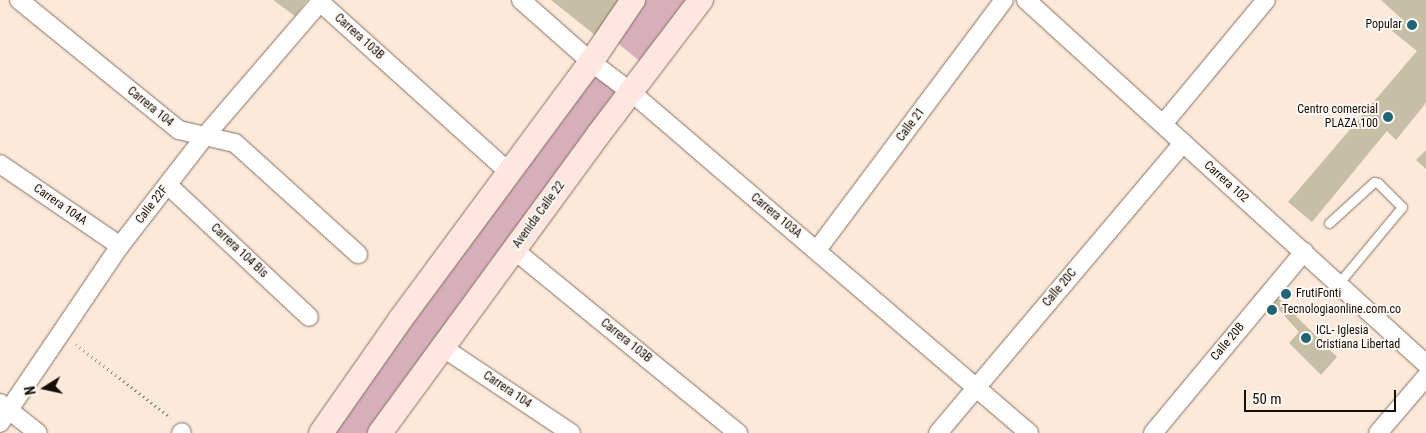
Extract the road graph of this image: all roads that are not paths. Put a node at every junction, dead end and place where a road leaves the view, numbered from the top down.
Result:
1 (19, 0) edge
2 (521, 0) edge
3 (633, 0) edge
4 (701, 0) edge
5 (1004, 0) edge
6 (1026, 0) edge
7 (1266, 0) edge
8 (321, 1) edge
9 (591, 62) junction
10 (631, 92) junction
11 (1163, 124) junction
12 (205, 136) junction
13 (1183, 143) junction
14 (0, 164) edge
15 (509, 172) junction
16 (168, 185) junction
17 (1329, 223) dead end
18 (120, 246) junction
19 (513, 249) junction
20 (817, 250) junction
21 (1304, 252) junction
22 (358, 254) dead end
23 (1338, 284) junction
24 (309, 317) dead end
25 (442, 348) junction
26 (1426, 364) edge
27 (1426, 377) edge
28 (976, 387) junction
29 (3, 412) edge
30 (38, 433) edge
31 (320, 433) edge
32 (380, 433) edge
33 (571, 433) edge
34 (738, 433) edge
35 (938, 433) edge
36 (1030, 433) edge
37 (1153, 433) edge
38 (1378, 433) edge

1 - 12 street, Carrera 104
2 - 9 street, Carrera 103A
3 - 9 street
4 - 10 street, Avenida Calle 22
5 - 20 street, Calle 21
6 - 11 street, Carrera 102
7 - 11 street
8 - 12 street, Calle 22F
8 - 15 street, Carrera 103B
9 - 10 street, Carrera 103A
9 - 15 street
10 - 19 street, Avenida Calle 22
10 - 20 street, Carrera 103A
11 - 13 street, Carrera 102
12 - 16 street, Calle 22F
12 - 22 street, Carrera 104
13 - 21 street, Carrera 102
13 - 28 street, Calle 20C
14 - 18 street, Carrera 104A
15 - 31 street
16 - 18 street, Calle 22F
16 - 24 street, Carrera 104 Bis
17 - 23 lane
18 - 29 street, Calle 22F
19 - 25 street, Avenida Calle 22
19 - 34 street, Carrera 103B
20 - 28 street, Carrera 103A
21 - 23 street, Carrera 102
21 - 37 street, Calle 20B
23 - 26 street, Carrera 102
25 - 32 street, Avenida Calle 22
25 - 33 street, Carrera 104
27 - 38 street
28 - 35 street, Calle 20C
28 - 36 street, Carrera 103A
29 - 30 street

